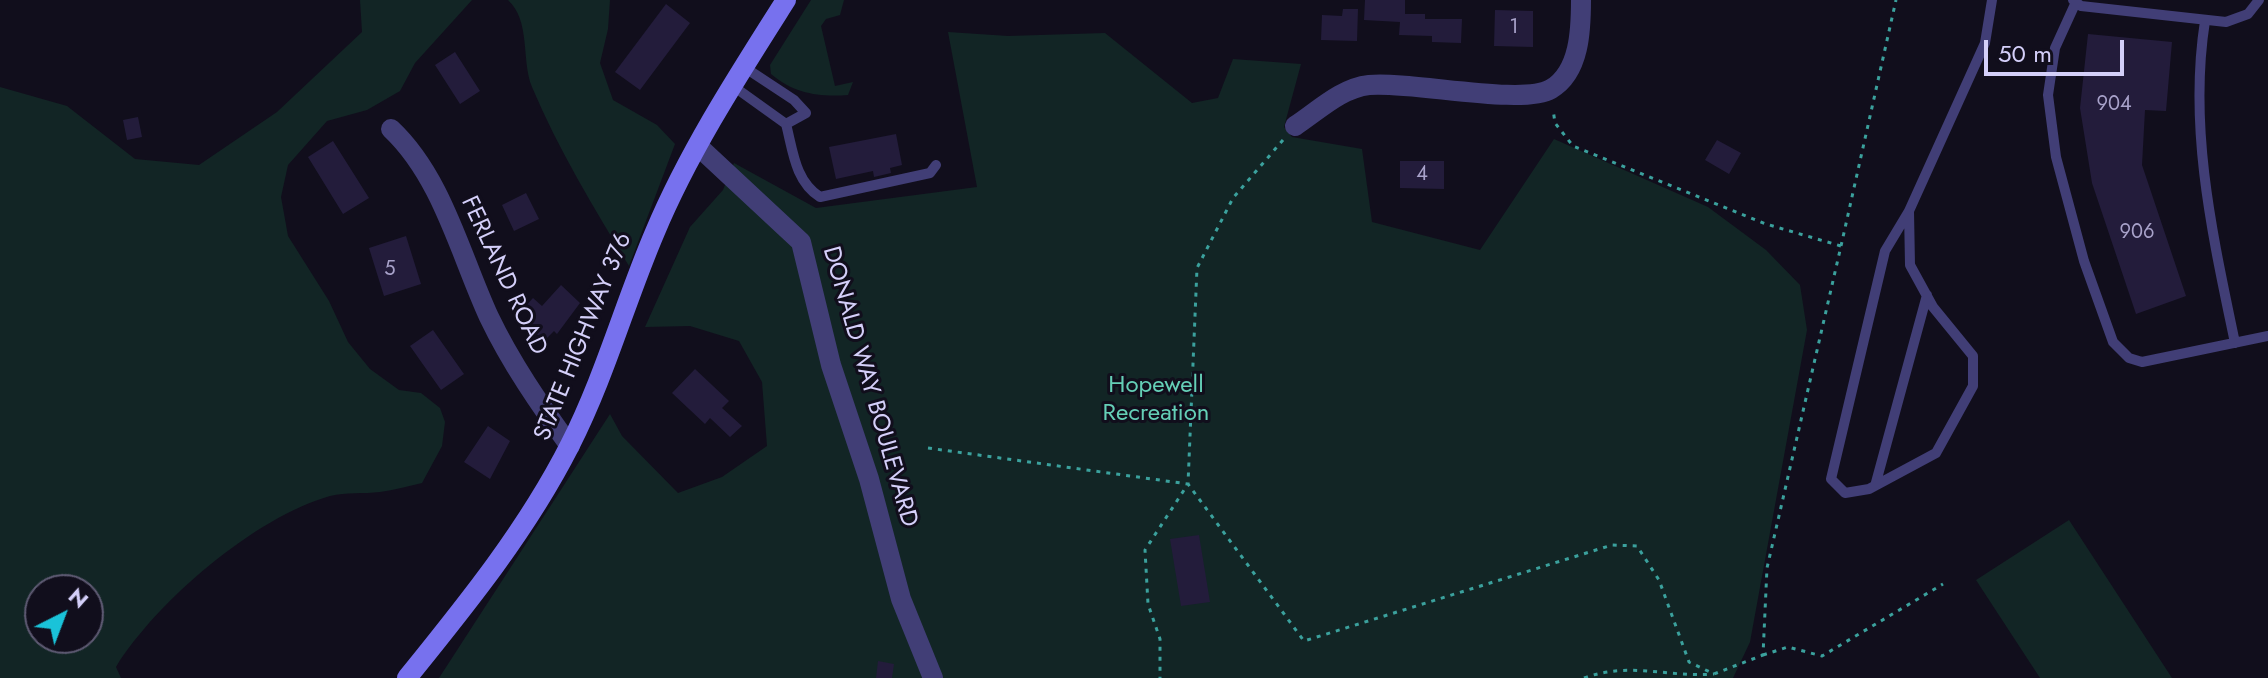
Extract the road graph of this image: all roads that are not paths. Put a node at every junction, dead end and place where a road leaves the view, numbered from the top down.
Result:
1 (786, 0) edge
2 (1581, 0) edge
3 (1992, 0) edge
4 (2259, 0) edge
5 (2074, 1) edge
6 (2205, 21) junction
7 (744, 67) junction
8 (733, 86) junction
9 (786, 124) junction
10 (1295, 126) road end
11 (391, 129) dead end
12 (699, 147) junction
13 (936, 165) dead end
14 (1909, 211) junction
15 (1927, 295) junction
16 (2268, 336) edge
17 (2235, 343) junction
18 (570, 446) junction
19 (1875, 486) junction
20 (407, 678) edge
21 (933, 678) edge

1 - 7 main road, STATE HIGHWAY 376
2 - 10 street
3 - 14 lane
4 - 6 lane
5 - 6 lane
5 - 17 lane
6 - 17 lane
7 - 8 main road, STATE HIGHWAY 376
7 - 9 lane
8 - 9 lane
8 - 12 main road, STATE HIGHWAY 376
9 - 13 lane
11 - 18 street, FERLAND ROAD
12 - 18 main road, STATE HIGHWAY 376
12 - 21 street, DONALD WAY BOULEVARD
14 - 15 lane
14 - 19 lane
15 - 19 lane
15 - 19 lane
16 - 17 lane
18 - 20 main road, STATE HIGHWAY 376

